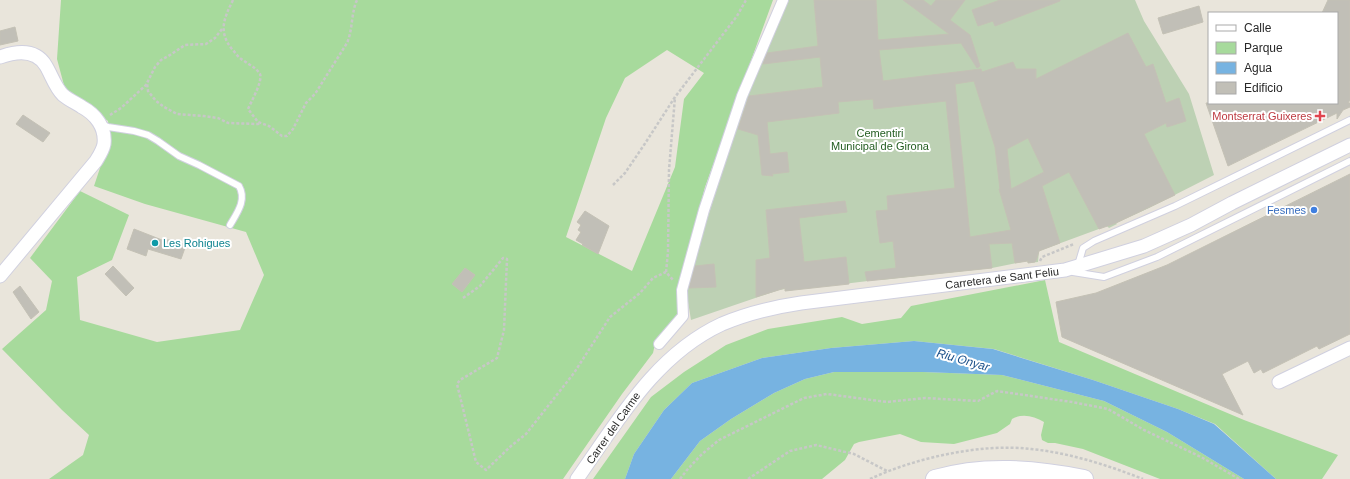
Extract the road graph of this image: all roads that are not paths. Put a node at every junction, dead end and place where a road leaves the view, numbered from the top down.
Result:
1 (783, 0) edge
2 (0, 57) edge
3 (1350, 120) edge
4 (100, 122) junction
5 (1350, 145) edge
6 (1350, 161) edge
7 (230, 225) dead end
8 (1078, 266) junction
9 (1065, 270) junction
10 (0, 276) edge
11 (659, 344) dead end
12 (1350, 348) edge
13 (650, 378) joint
14 (1279, 382) dead end
15 (577, 479) edge
16 (935, 479) edge
17 (1084, 479) edge

1 - 11 street
2 - 4 street
3 - 8 lane
4 - 7 lane
4 - 10 street
5 - 8 street, Carretera de Sant Feliu
6 - 9 lane
8 - 9 street, Carretera de Sant Feliu
9 - 13 street, Carretera de Sant Feliu
12 - 14 street
13 - 15 street, Carrer del Carme
16 - 17 main road

